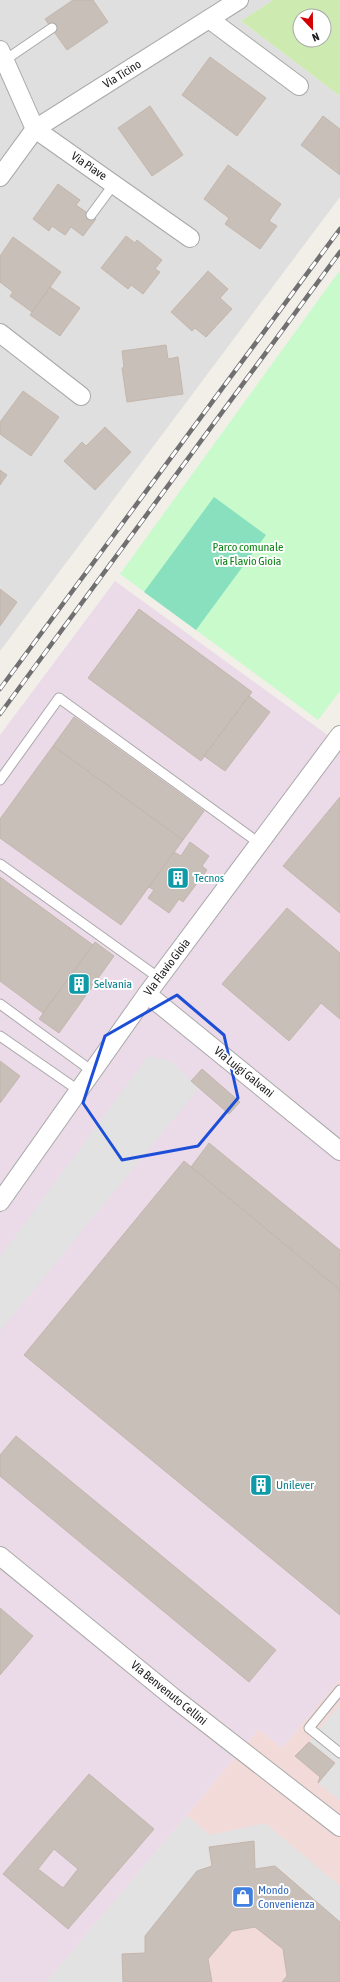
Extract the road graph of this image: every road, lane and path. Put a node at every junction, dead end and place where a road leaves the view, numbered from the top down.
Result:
1 (238, 0) edge
2 (209, 20) junction
3 (52, 28) dead end
4 (2, 55) edge
5 (299, 86) dead end
6 (35, 130) junction
7 (0, 178) edge
8 (114, 184) junction
9 (91, 215) dead end
10 (190, 238) dead end
11 (0, 333) edge
12 (81, 396) dead end
13 (340, 735) edge
14 (0, 780) edge
15 (259, 843) junction
16 (0, 864) edge
17 (159, 978) junction
18 (147, 994) junction
19 (0, 1004) edge
20 (0, 1036) edge
21 (92, 1070) junction
22 (78, 1090) junction
23 (340, 1151) edge
24 (0, 1202) edge
25 (0, 1556) edge
26 (340, 1690) edge
27 (340, 1753) edge
28 (340, 1827) edge

1 - 2 street, Via Ticino
2 - 5 street
2 - 6 street, Via Ticino
3 - 4 lane
4 - 6 street
6 - 7 street
6 - 8 street, Via Piave
8 - 9 lane
8 - 10 street, Via Piave
11 - 12 street
13 - 15 street, Via Flavio Gioia
14 - 15 lane
15 - 17 street, Via Flavio Gioia
16 - 17 lane
17 - 18 street, Via Flavio Gioia
18 - 21 street, Via Flavio Gioia
18 - 23 street, Via Luigi Galvani
19 - 21 lane
20 - 22 lane
21 - 22 street, Via Flavio Gioia
22 - 24 street, Via Flavio Gioia
25 - 28 street, Via Benvenuto Cellini
26 - 27 lane

